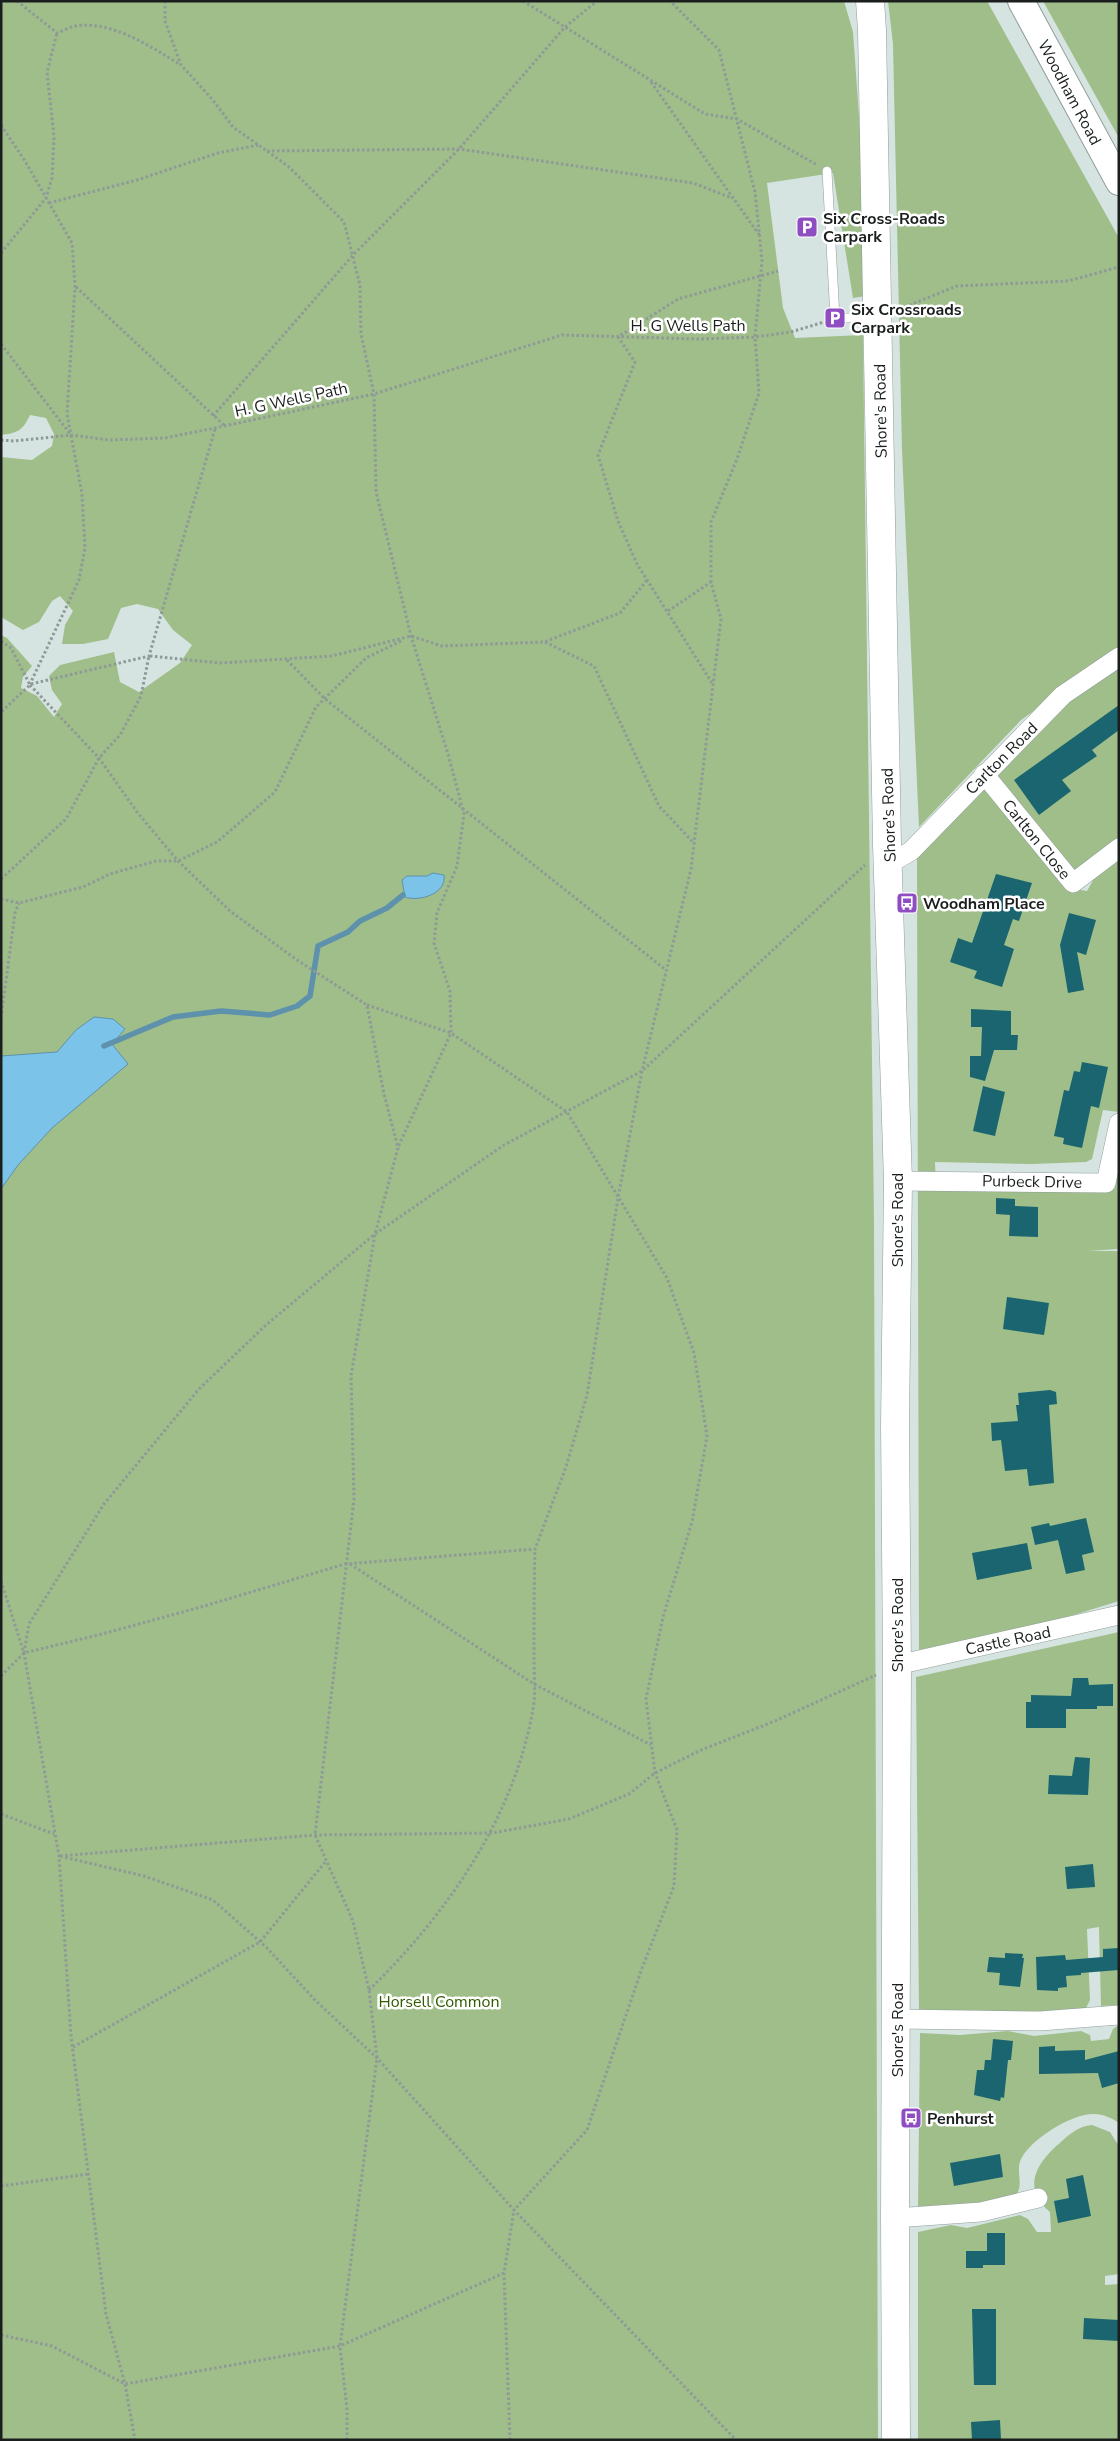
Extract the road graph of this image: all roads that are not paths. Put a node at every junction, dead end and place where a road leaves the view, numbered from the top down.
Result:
1 (870, 1) edge
2 (1021, 1) edge
3 (827, 171) road end
4 (1119, 182) edge
5 (878, 318) junction
6 (1119, 657) edge
7 (984, 774) junction
8 (1119, 848) edge
9 (888, 855) junction
10 (1119, 1123) edge
11 (898, 1181) junction
12 (1119, 1615) edge
13 (897, 1665) junction
14 (1119, 2015) edge
15 (897, 2019) junction
16 (1038, 2198) dead end
17 (895, 2218) junction
18 (896, 2440) edge

1 - 5 main road, Shore's Road
2 - 4 street, Woodham Road
3 - 5 lane
5 - 9 main road, Shore's Road
6 - 7 street, Carlton Road
7 - 8 street, Carlton Close
7 - 9 street, Carlton Road
9 - 11 main road, Shore's Road
10 - 11 street, Purbeck Drive
11 - 13 main road, Shore's Road
12 - 13 street, Castle Road
13 - 15 main road, Shore's Road
14 - 15 street
15 - 17 main road, Shore's Road
16 - 17 street
17 - 18 main road, Shore's Road

